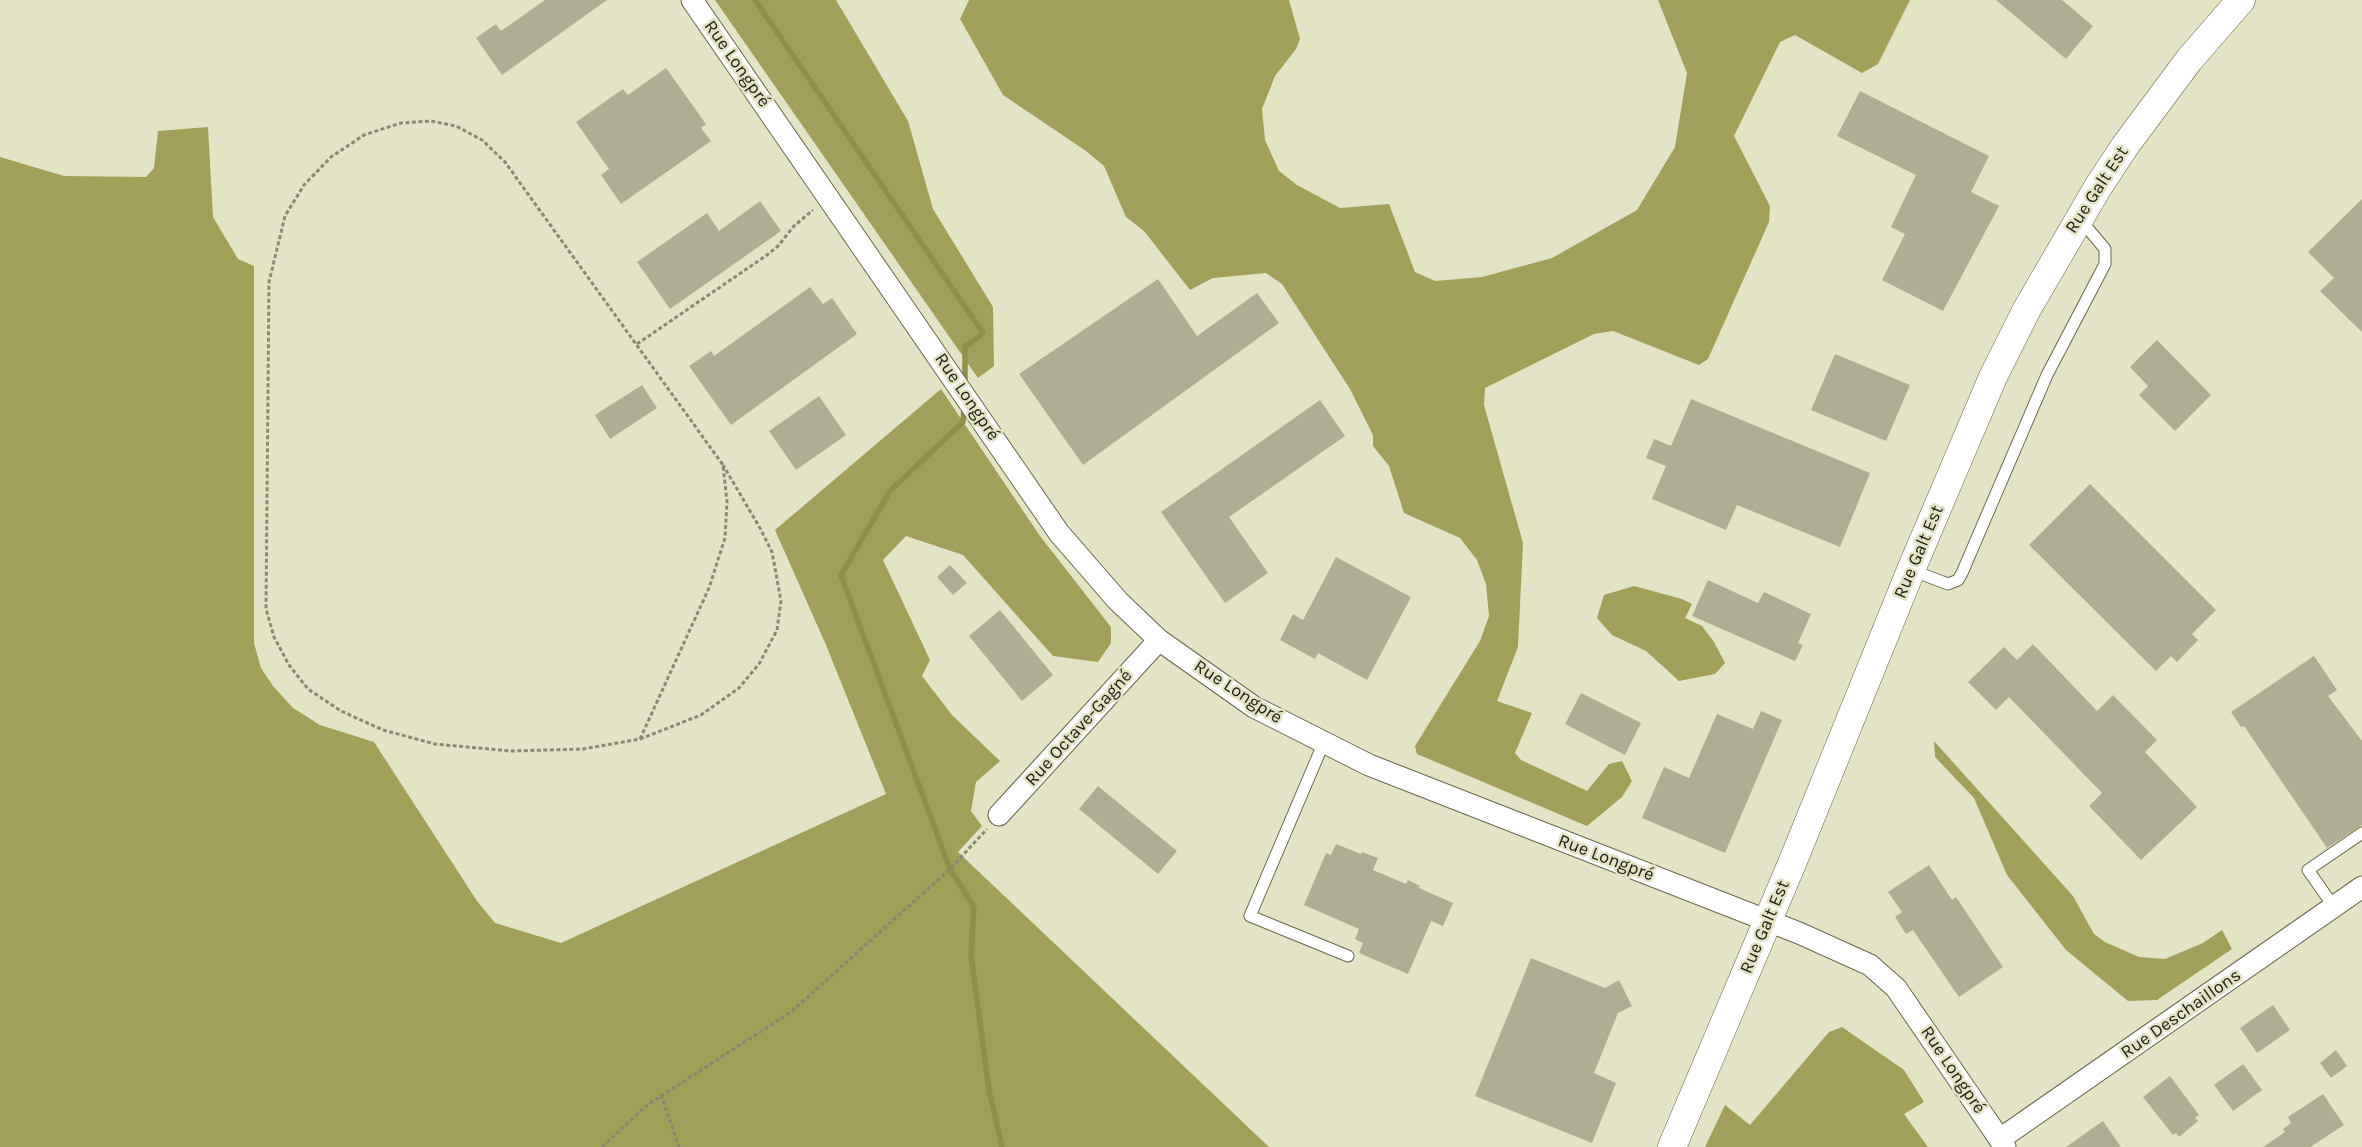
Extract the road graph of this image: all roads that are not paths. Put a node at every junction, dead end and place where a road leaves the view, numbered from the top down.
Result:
1 (692, 0) edge
2 (2241, 0) edge
3 (2078, 218) junction
4 (1911, 570) junction
5 (1159, 640) junction
6 (1324, 742) junction
7 (999, 816) road end
8 (2362, 833) edge
9 (2362, 887) edge
10 (2334, 907) junction
11 (1768, 921) junction
12 (1348, 956) dead end
13 (2002, 1143) edge
14 (1672, 1147) edge

1 - 5 street, Rue Longpré
2 - 3 street, Rue Galt Est
3 - 4 street, Rue Galt Est
3 - 4 lane
4 - 11 street, Rue Galt Est
5 - 6 street, Rue Longpré
5 - 7 street, Rue Octave-Gagné
6 - 11 street, Rue Longpré
6 - 12 lane
8 - 10 lane
9 - 10 street, Rue Deschaillons
10 - 13 street, Rue Deschaillons
11 - 13 street, Rue Longpré
11 - 14 street, Rue Galt Est

